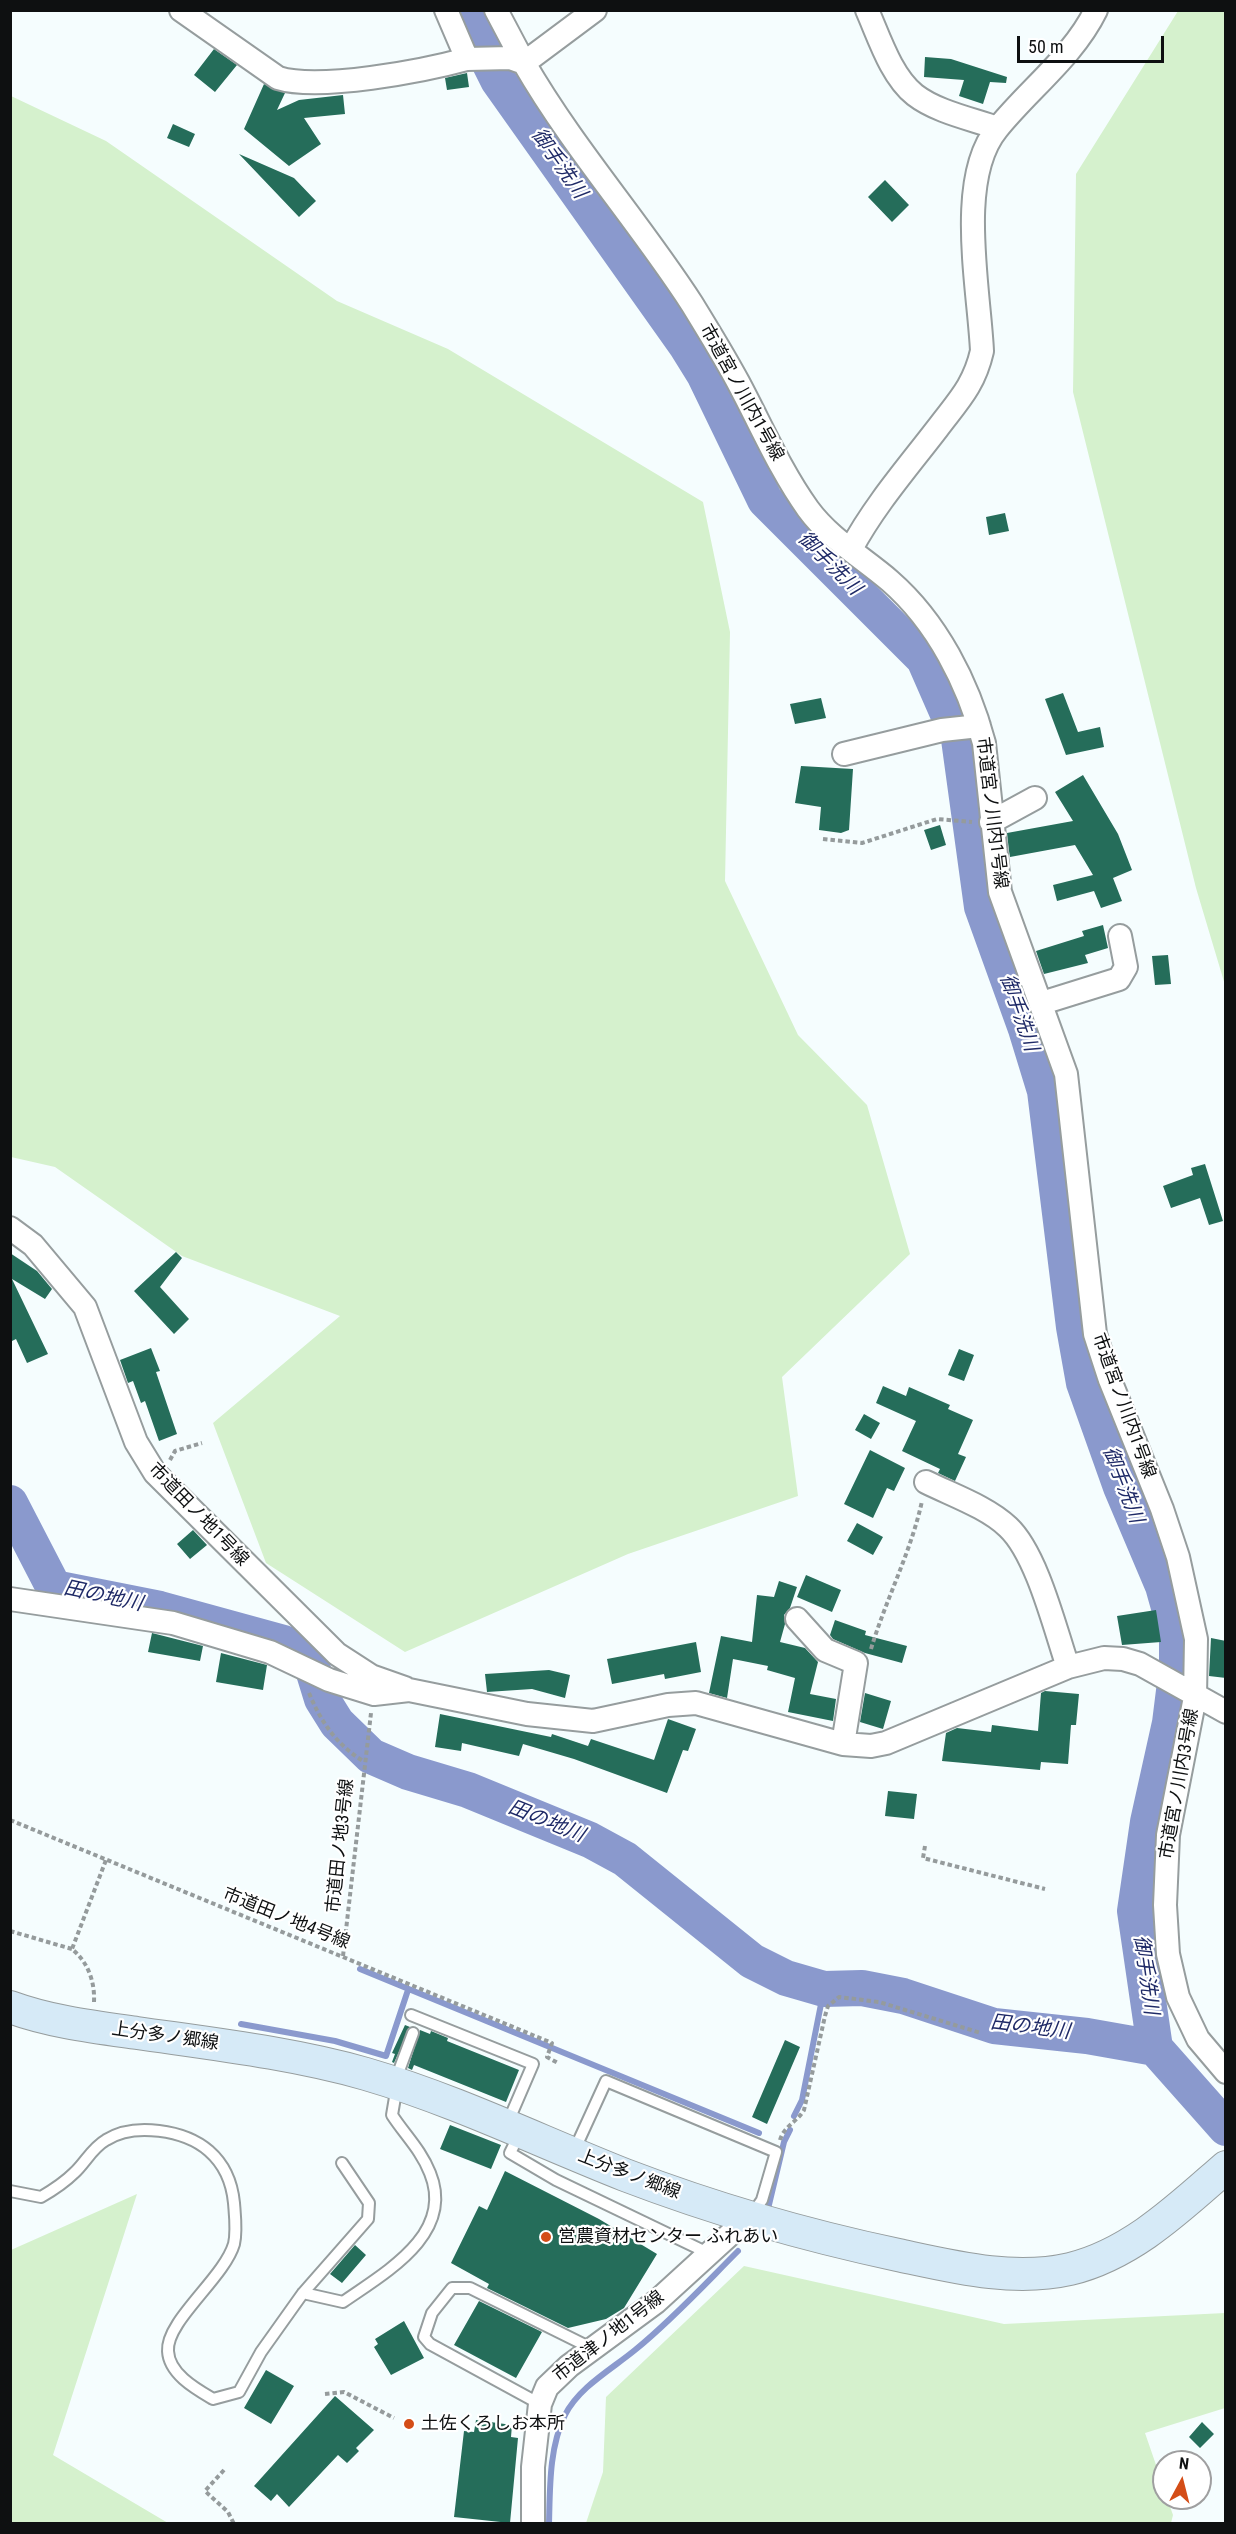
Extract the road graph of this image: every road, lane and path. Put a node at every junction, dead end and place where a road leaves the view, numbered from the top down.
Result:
1 (181, 10) edge
2 (446, 10) edge
3 (496, 10) edge
4 (595, 10) edge
5 (867, 10) edge
6 (1096, 10) edge
7 (471, 58) junction
8 (517, 60) junction
9 (997, 128) junction
10 (851, 549) junction
11 (973, 726) junction
12 (844, 754) dead end
13 (1035, 798) dead end
14 (986, 822) junction
15 (823, 839) dead end
16 (1120, 936) dead end
17 (1042, 1003) junction
18 (10, 1228) edge
19 (202, 1443) dead end
20 (165, 1465) dead end
21 (926, 1482) joint
22 (10, 1599) edge
23 (797, 1619) dead end
24 (856, 1663) junction
25 (302, 1666) junction
26 (1068, 1667) junction
27 (409, 1690) junction
28 (1190, 1694) junction
29 (1226, 1712) edge
30 (367, 1739) dead end
31 (843, 1744) junction
32 (363, 1761) junction
33 (10, 1820) edge
34 (925, 1846) dead end
35 (106, 1860) junction
36 (1045, 1889) dead end
37 (10, 1931) edge
38 (72, 1949) junction
39 (342, 1956) junction
40 (94, 1993) dead end
41 (10, 2007) edge
42 (411, 2015) dead end
43 (413, 2033) dead end
44 (981, 2033) dead end
45 (558, 2063) dead end
46 (1226, 2072) edge
47 (397, 2084) junction
48 (513, 2128) junction
49 (776, 2152) junction
50 (573, 2154) junction
51 (342, 2163) dead end
52 (1226, 2167) edge
53 (10, 2191) edge
54 (748, 2218) junction
55 (710, 2254) junction
56 (303, 2293) junction
57 (593, 2349) junction
58 (326, 2394) dead end
59 (540, 2404) junction
60 (394, 2418) dead end
61 (224, 2470) dead end
62 (234, 2523) edge
63 (533, 2523) edge

1 - 7 street
2 - 7 street
3 - 8 street, 市道宮ノ川内1号線
4 - 8 street
5 - 9 street
6 - 9 street
7 - 8 street
8 - 10 street, 市道宮ノ川内1号線
9 - 10 street
10 - 11 street, 市道宮ノ川内1号線
11 - 12 street
11 - 14 street, 市道宮ノ川内1号線
13 - 14 street
14 - 15 path
14 - 17 street, 市道宮ノ川内1号線
16 - 17 street
17 - 28 street, 市道宮ノ川内1号線
18 - 27 street, 市道田ノ地1号線
19 - 20 path
21 - 24 path
21 - 26 street
22 - 25 street
23 - 24 street
24 - 31 street
25 - 27 street
25 - 32 path
26 - 28 street
26 - 31 street
27 - 31 street
28 - 29 street
28 - 46 street, 市道宮ノ川内3号線
30 - 32 path, 市道田ノ地3号線
32 - 39 path, 市道田ノ地3号線
33 - 35 path, 市道田ノ地4号線
34 - 36 path
35 - 38 path
35 - 39 path, 市道田ノ地4号線
37 - 38 path
38 - 40 path
39 - 45 path, 市道田ノ地4号線
41 - 47 main road, 上分多ノ郷線
42 - 48 lane
43 - 47 lane
44 - 49 path
47 - 48 main road, 上分多ノ郷線
47 - 56 lane
48 - 50 main road, 上分多ノ郷線
48 - 55 lane
49 - 50 lane
49 - 54 lane
50 - 54 main road, 上分多ノ郷線
51 - 56 lane
52 - 54 main road, 上分多ノ郷線
53 - 56 lane
54 - 55 street, 市道津ノ地1号線
55 - 57 street, 市道津ノ地1号線
57 - 59 street, 市道津ノ地1号線
57 - 59 lane
58 - 60 path
59 - 63 street, 市道津ノ地1号線
61 - 62 path

